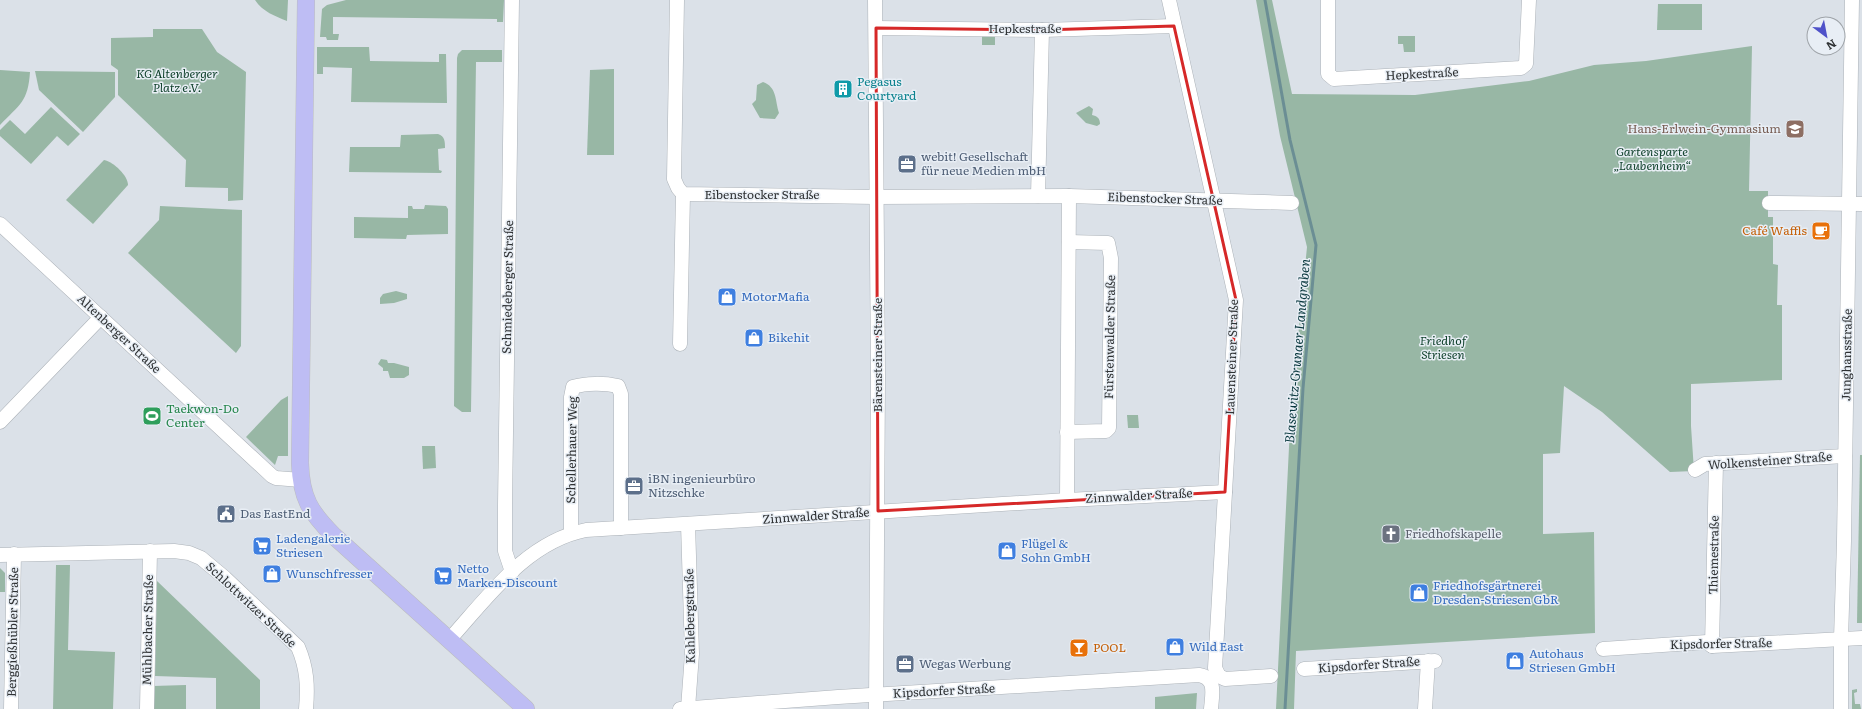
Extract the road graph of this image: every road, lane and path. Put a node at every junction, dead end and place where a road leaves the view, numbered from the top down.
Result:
1 (306, 0) edge
2 (512, 0) edge
3 (677, 0) edge
4 (875, 0) edge
5 (1169, 0) edge
6 (1328, 0) edge
7 (1529, 0) edge
8 (1852, 0) edge
9 (1174, 26) junction
10 (876, 28) junction
11 (1042, 30) junction
12 (683, 194) junction
13 (1038, 196) junction
14 (1069, 196) junction
15 (876, 197) junction
16 (1214, 200) junction
17 (1292, 203) dead end
18 (1769, 203) dead end
19 (1856, 204) edge
20 (0, 224) edge
21 (1069, 242) junction
22 (101, 317) junction
23 (680, 344) dead end
24 (0, 422) edge
25 (1067, 432) junction
26 (1845, 456) junction
27 (1716, 464) junction
28 (1695, 470) dead end
29 (301, 480) junction
30 (1225, 492) junction
31 (1067, 500) junction
32 (878, 512) junction
33 (688, 524) junction
34 (620, 528) junction
35 (571, 533) junction
36 (150, 551) junction
37 (7, 555) edge
38 (512, 572) junction
39 (1862, 638) edge
40 (449, 640) junction
41 (1841, 640) junction
42 (1712, 646) junction
43 (1603, 649) dead end
44 (1304, 669) dead end
45 (1212, 675) junction
46 (1271, 676) dead end
47 (878, 695) junction
48 (11, 709) edge
49 (146, 709) edge
50 (306, 709) edge
51 (526, 709) edge
52 (684, 709) edge
53 (876, 709) edge
54 (1211, 709) edge
55 (1425, 709) edge
56 (1841, 709) edge

1 - 29 main road
2 - 38 street, Schmiedeberger Straße
3 - 12 street
4 - 10 street, Bärensteiner Straße
5 - 9 street, Lauensteiner Straße
6 - 7 street, Hepkestraße
8 - 19 street, Junghansstraße
9 - 11 street, Hepkestraße
9 - 16 street, Lauensteiner Straße
10 - 11 street, Hepkestraße
10 - 15 street, Bärensteiner Straße
11 - 13 street
12 - 15 street, Eibenstocker Straße
12 - 23 street
13 - 14 street, Eibenstocker Straße
13 - 15 street, Eibenstocker Straße
14 - 16 street, Eibenstocker Straße
14 - 21 street
15 - 32 street, Bärensteiner Straße
16 - 17 street, Eibenstocker Straße
16 - 30 street, Lauensteiner Straße
18 - 19 street
19 - 26 street, Junghansstraße
20 - 22 street, Altenberger Straße
21 - 25 street
21 - 25 street, Fürstenwalder Straße
22 - 24 street
22 - 29 street, Altenberger Straße
25 - 31 street
26 - 27 street, Wolkensteiner Straße
26 - 41 street, Junghansstraße
27 - 28 street, Wolkensteiner Straße
27 - 42 street, Thiemestraße
29 - 40 main road
30 - 31 street, Zinnwalder Straße
30 - 45 street, Lauensteiner Straße
31 - 32 street, Zinnwalder Straße
32 - 33 street, Zinnwalder Straße
32 - 47 street, Bärensteiner Straße
33 - 34 street, Zinnwalder Straße
33 - 52 street, Kahlebergstraße
34 - 35 street, Zinnwalder Straße
34 - 35 street, Schellerhauer Weg
35 - 38 street, Zinnwalder Straße
36 - 37 street, Schlottwitzer Straße
36 - 49 street, Mühlbacher Straße
36 - 50 street, Schlottwitzer Straße
37 - 48 street, Berggießhübler Straße
38 - 40 street, Zinnwalder Straße
39 - 41 street, Kipsdorfer Straße
40 - 51 main road
41 - 42 street, Kipsdorfer Straße
41 - 56 street, Junghansstraße
42 - 43 street, Kipsdorfer Straße
44 - 55 street, Kipsdorfer Straße
45 - 46 street, Kipsdorfer Straße
45 - 47 street, Kipsdorfer Straße
45 - 54 street, Lauensteiner Straße
47 - 52 street, Kipsdorfer Straße
47 - 53 street, Bärensteiner Straße

